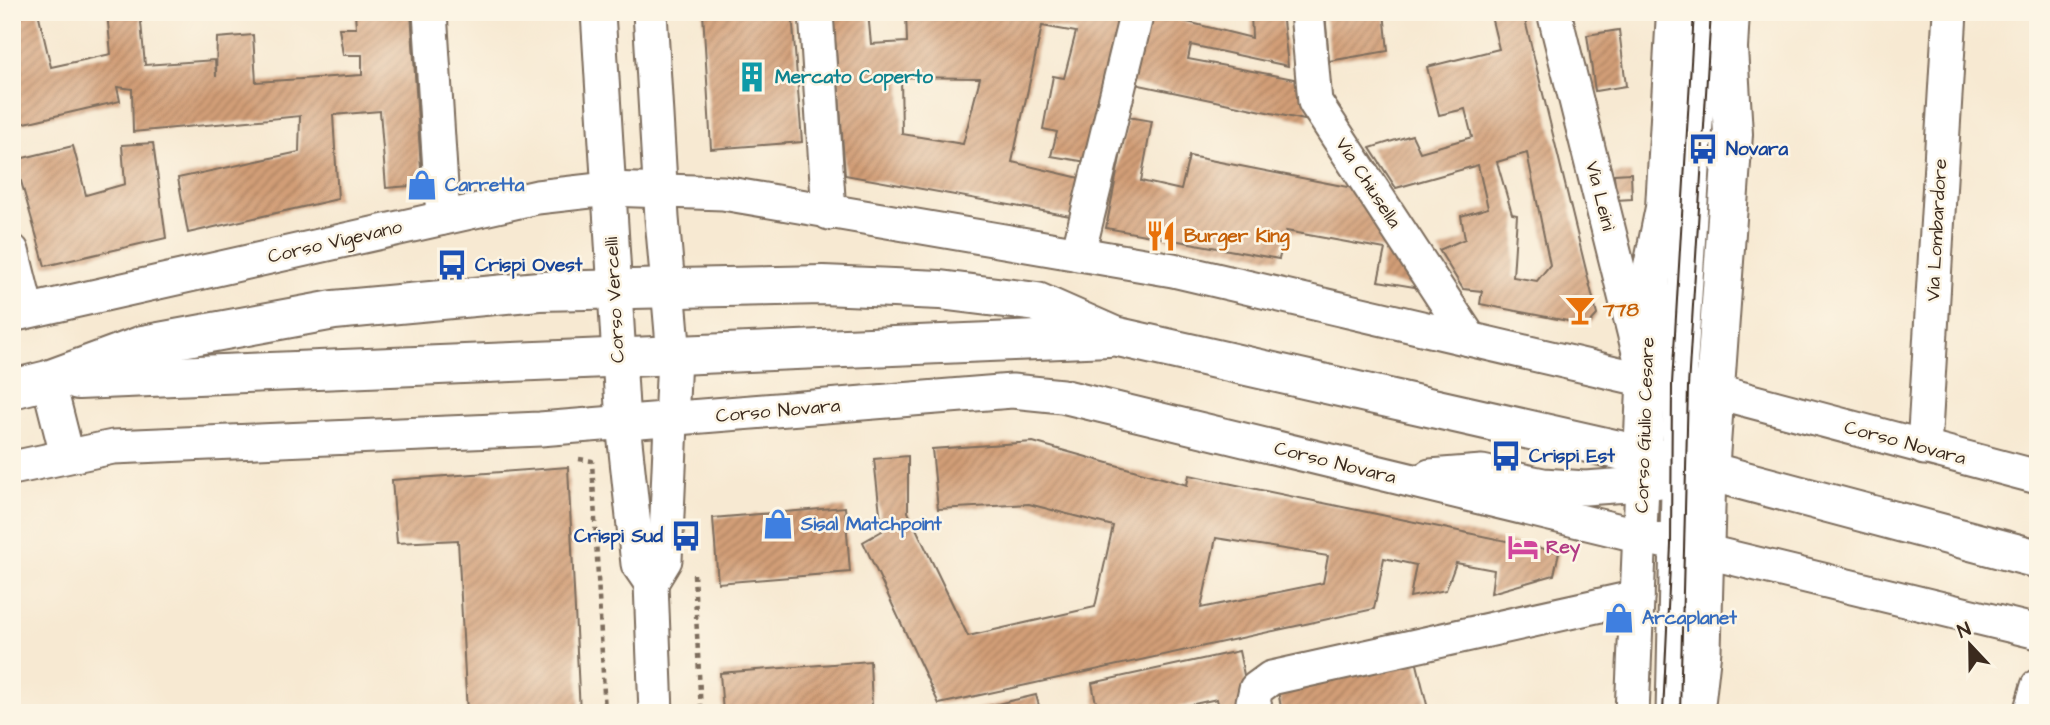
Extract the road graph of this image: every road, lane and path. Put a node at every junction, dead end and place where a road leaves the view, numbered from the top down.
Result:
1 (430, 12) edge
2 (598, 12) edge
3 (650, 12) edge
4 (816, 12) edge
5 (1137, 12) edge
6 (1307, 12) edge
7 (1554, 12) edge
8 (1676, 12) edge
9 (1703, 12) edge
10 (1730, 12) edge
11 (1950, 12) edge
12 (660, 188) junction
13 (608, 189) junction
14 (829, 213) junction
15 (443, 218) junction
16 (12, 251) edge
17 (1078, 254) junction
18 (668, 287) junction
19 (615, 288) junction
20 (20, 313) edge
21 (1114, 336) junction
22 (1470, 339) junction
23 (674, 356) junction
24 (618, 359) junction
25 (30, 385) edge
26 (1681, 386) junction
27 (672, 419) junction
28 (623, 423) junction
29 (1924, 448) junction
30 (67, 455) junction
31 (566, 458) dead end
32 (12, 468) edge
33 (1643, 470) junction
34 (1690, 472) junction
35 (2038, 477) edge
36 (1399, 478) junction
37 (1641, 537) junction
38 (1694, 550) junction
39 (2038, 559) edge
40 (694, 562) dead end
41 (651, 583) junction
42 (1637, 597) junction
43 (2038, 632) edge
44 (2038, 686) edge
45 (606, 713) edge
46 (656, 713) edge
47 (701, 713) edge
48 (1257, 713) edge
49 (1632, 713) edge
50 (1673, 713) edge
51 (1697, 713) edge
52 (2030, 713) edge

1 - 15 street
2 - 13 street, Corso Vercelli
3 - 12 street, Corso Vercelli
4 - 14 street
5 - 17 street
6 - 22 street, Via Chiusella
7 - 26 street, Via Leinì
8 - 26 main road, Corso Giulio Cesare
9 - 26 street, Corso Giulio Cesare
10 - 26 main road, Corso Giulio Cesare
11 - 29 street, Via Lombardore
12 - 13 street, Corso Vigevano
12 - 14 street, Corso Novara
12 - 18 street, Corso Vercelli
13 - 15 street, Corso Vigevano
13 - 19 street, Corso Vercelli
14 - 17 street, Corso Novara
15 - 20 street, Corso Vigevano
16 - 20 street
17 - 22 street, Corso Novara
18 - 19 main road
18 - 21 main road
18 - 23 street, Corso Vercelli
19 - 24 street, Corso Vercelli
19 - 25 main road
21 - 23 main road
21 - 33 main road
22 - 26 street, Corso Novara
23 - 24 main road
23 - 27 street, Corso Vercelli
24 - 25 main road
24 - 28 street, Corso Vercelli
25 - 30 street
26 - 29 street, Corso Novara
26 - 33 main road, Corso Giulio Cesare
26 - 34 main road, Corso Giulio Cesare
27 - 28 street, Corso Novara
27 - 36 street, Corso Novara
27 - 41 street, Corso Vercelli
28 - 30 street
28 - 41 street, Corso Vercelli
29 - 35 street, Corso Novara
30 - 32 street
31 - 45 path
33 - 34 main road
33 - 36 street
33 - 37 street, Corso Giulio Cesare
34 - 38 street, Corso Giulio Cesare
34 - 39 main road
36 - 37 street, Corso Novara
37 - 38 street, Corso Novara
37 - 42 street, Corso Giulio Cesare
38 - 43 street, Corso Novara
38 - 50 street, Corso Giulio Cesare
38 - 51 street, Corso Giulio Cesare
40 - 47 path
41 - 46 street, Corso Vercelli
42 - 48 street
42 - 49 street, Corso Giulio Cesare
44 - 52 street

